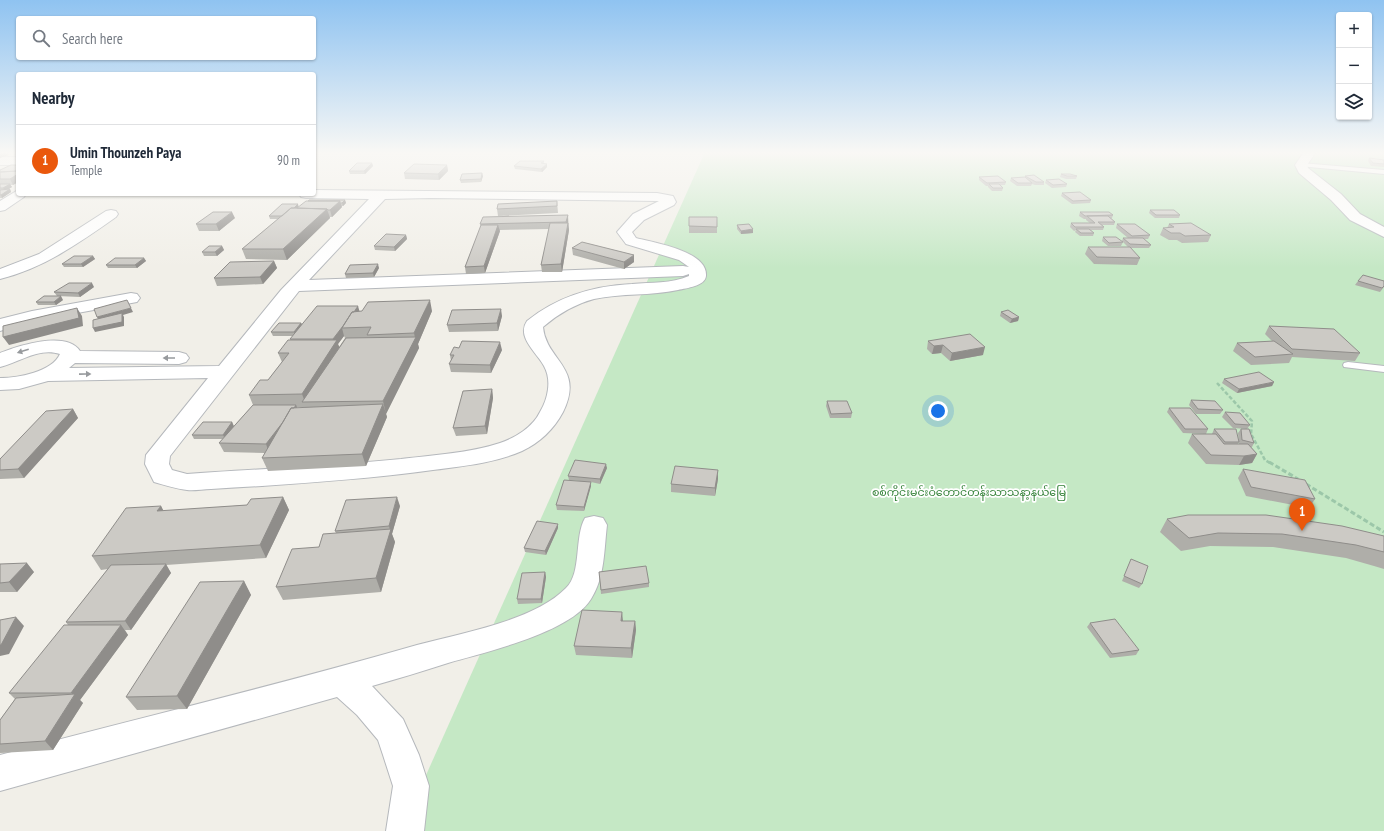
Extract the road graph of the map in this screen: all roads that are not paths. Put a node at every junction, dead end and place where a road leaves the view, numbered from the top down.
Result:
1 (1328, 191) edge
2 (381, 194) junction
3 (316, 195) edge
4 (16, 196) edge
5 (0, 206) edge
6 (111, 214) dead end
7 (1384, 234) edge
8 (698, 270) junction
9 (0, 274) edge
10 (295, 286) junction
11 (131, 298) dead end
12 (0, 325) edge
13 (70, 357) junction
14 (0, 361) edge
15 (230, 365) junction
16 (1348, 365) dead end
17 (1384, 369) edge
18 (46, 375) junction
19 (0, 384) edge
20 (594, 525) dead end
21 (343, 682) junction
22 (0, 773) edge
23 (405, 831) edge

1 - 7 street
2 - 3 street
2 - 8 street
2 - 10 street
4 - 5 street
6 - 9 street
8 - 10 street
8 - 15 street
10 - 15 street
11 - 12 street
13 -> 14 street
15 -> 13 street
13 - 18 street
18 -> 15 street
16 - 17 lane
18 - 19 street
20 - 21 street
21 - 22 street
21 - 23 street

